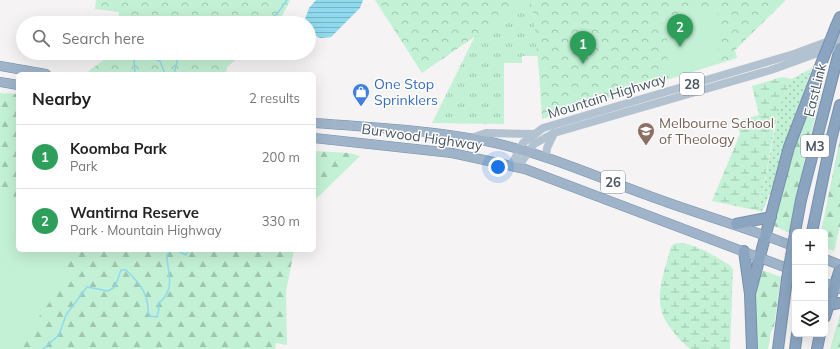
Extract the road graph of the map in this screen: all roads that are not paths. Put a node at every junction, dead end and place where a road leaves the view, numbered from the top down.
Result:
1 (838, 21) edge
2 (840, 37) edge
3 (840, 45) edge
4 (840, 48) edge
5 (0, 66) edge
6 (34, 72) edge
7 (0, 82) edge
8 (16, 84) edge
9 (632, 101) junction
10 (840, 104) edge
11 (634, 109) junction
12 (316, 123) edge
13 (369, 127) junction
14 (554, 133) junction
15 (534, 134) junction
16 (316, 138) edge
17 (471, 138) junction
18 (359, 142) junction
19 (524, 150) junction
20 (546, 157) junction
21 (514, 166) junction
22 (771, 217) junction
23 (736, 224) junction
24 (796, 229) edge
25 (813, 229) edge
26 (766, 235) junction
27 (792, 246) edge
28 (792, 250) edge
29 (744, 251) junction
30 (760, 256) junction
31 (828, 260) edge
32 (840, 265) edge
33 (840, 269) edge
34 (792, 270) edge
35 (833, 286) edge
36 (750, 294) junction
37 (840, 303) edge
38 (829, 305) junction
39 (828, 308) edge
40 (797, 337) edge
41 (819, 337) edge
42 (752, 349) edge
43 (778, 349) edge
44 (795, 349) edge
45 (816, 349) edge

1 - 22 highway, bridge
2 - 9 main road, Mountain Highway / 28
3 - 11 main road, Mountain Highway / 28
4 - 24 highway, EastLink / M3
5 - 6 highway
7 - 8 highway
9 - 11 main road
9 - 15 main road, Mountain Highway / 28
10 - 25 highway, EastLink / M3
11 - 14 main road, Mountain Highway / 28
12 - 13 highway, Burwood Highway / 26
13 - 17 highway, Burwood Highway / 26
13 - 18 highway
14 - 19 main road, Mountain Highway / 28
14 - 20 main road
15 - 17 main road
15 - 19 main road, Mountain Highway / 28
16 - 18 highway, Burwood Highway / 26
17 - 19 highway, Burwood Highway / 26
18 - 21 highway, Burwood Highway / 26
19 - 20 highway, Burwood Highway / 26
19 - 21 main road, Mountain Highway / 28
20 - 23 highway, Burwood Highway / 26
21 - 29 highway, Burwood Highway / 26
22 - 23 highway
22 - 26 highway
23 - 26 highway, Burwood Highway / 26
26 - 27 highway, Burwood Highway / 26
26 - 30 highway
28 - 43 highway, EastLink / M3, bridge
29 - 30 highway, Burwood Highway / 26
29 - 36 highway
30 - 34 highway, Burwood Highway / 26
30 - 36 highway
31 - 32 highway
33 - 35 highway
35 - 38 highway
36 - 42 highway
37 - 38 highway
38 - 39 highway
40 - 44 highway
41 - 45 highway

